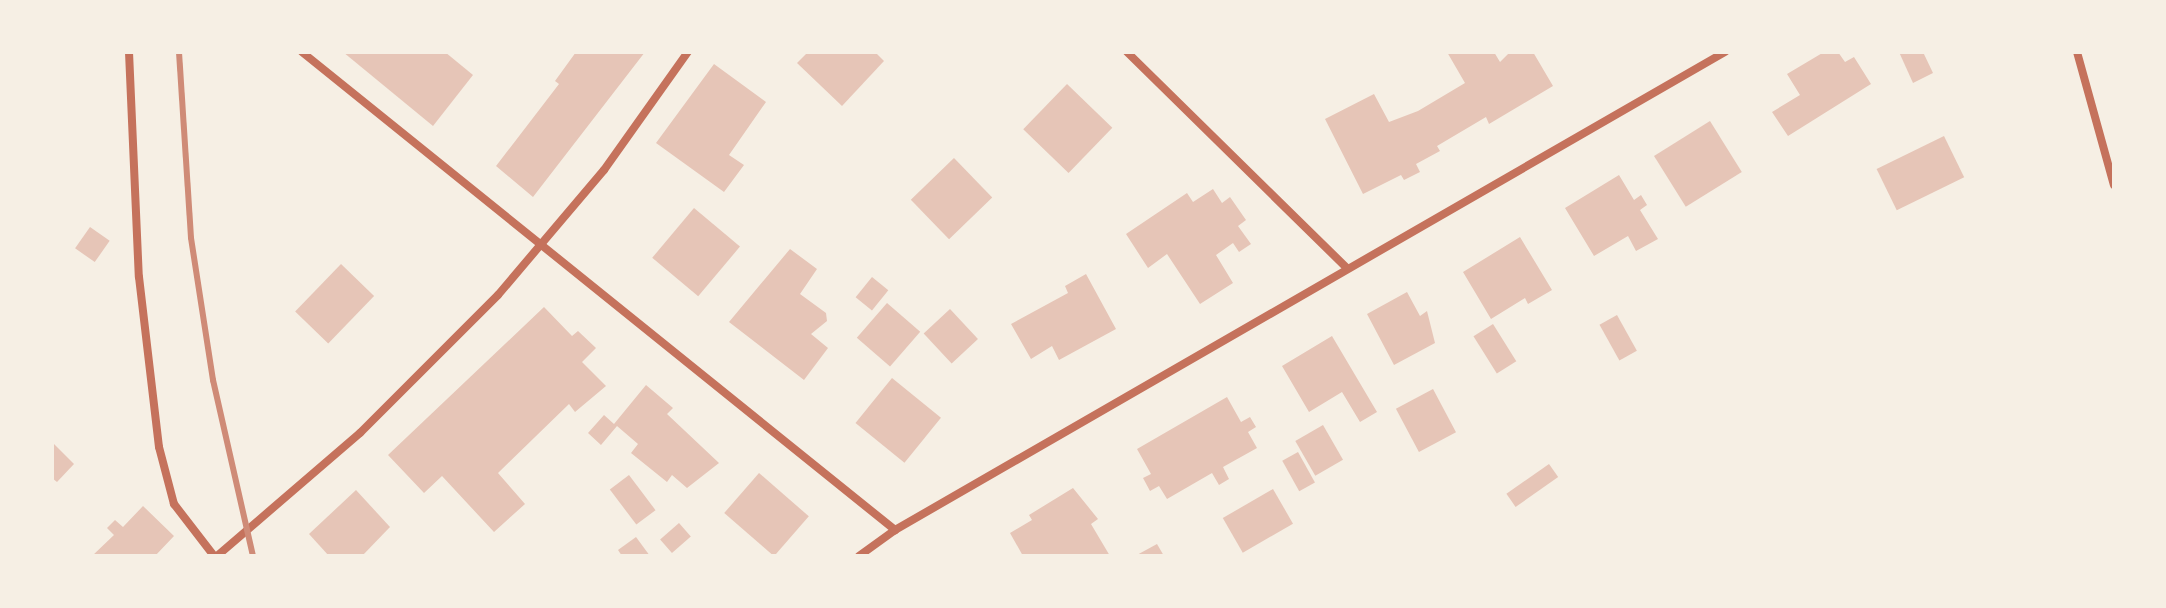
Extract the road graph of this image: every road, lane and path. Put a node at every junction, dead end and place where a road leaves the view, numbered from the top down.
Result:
1 (129, 52) edge
2 (302, 52) edge
3 (688, 52) edge
4 (1127, 52) edge
5 (1725, 52) edge
6 (2077, 52) edge
7 (2114, 185) edge
8 (544, 247) junction
9 (1347, 268) junction
10 (895, 530) junction
11 (216, 556) edge
12 (859, 556) edge

1 - 11 street
2 - 8 street
3 - 8 street
4 - 9 street
5 - 9 street
6 - 7 street
8 - 10 street
8 - 11 street
9 - 10 street
10 - 12 street

